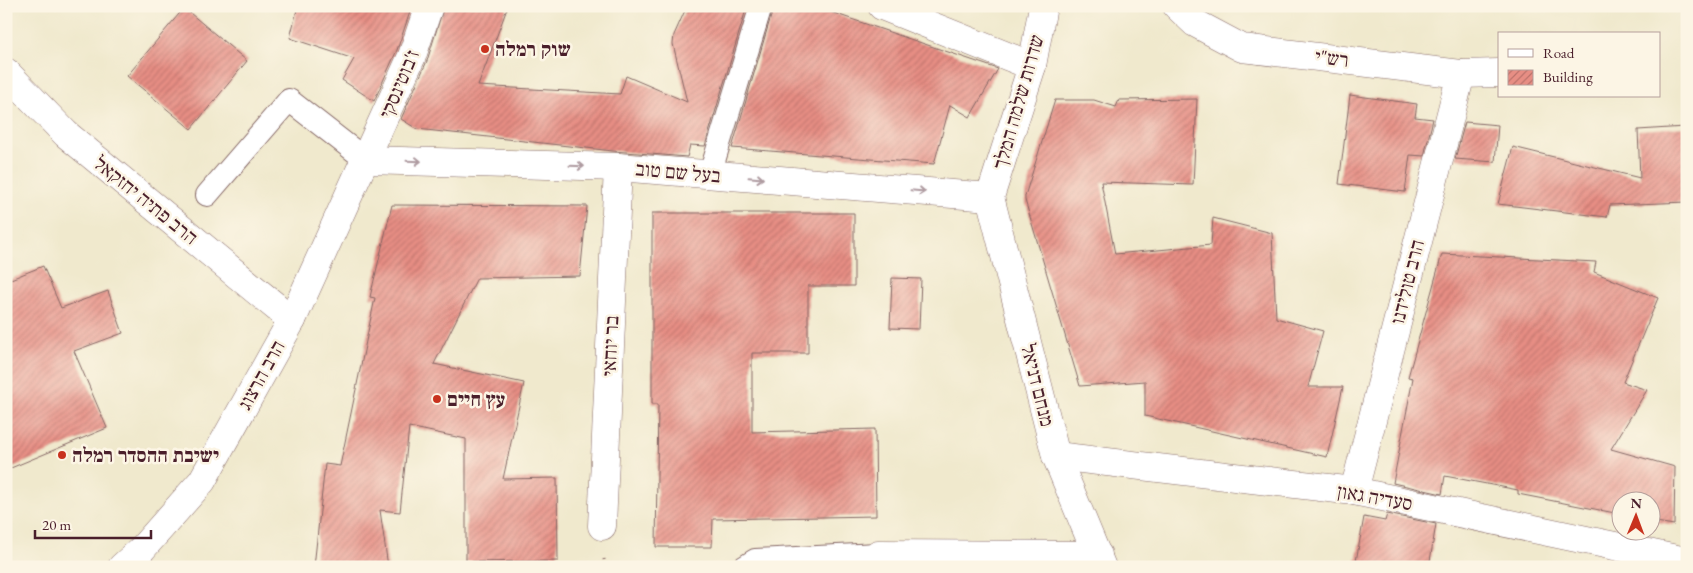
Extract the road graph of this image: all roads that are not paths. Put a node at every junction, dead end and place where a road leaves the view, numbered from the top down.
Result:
1 (429, 6) edge
2 (761, 6) edge
3 (882, 6) edge
4 (1043, 6) edge
5 (1177, 6) edge
6 (1032, 66) junction
7 (6, 72) edge
8 (1498, 73) edge
9 (1461, 74) junction
10 (366, 160) junction
11 (618, 167) junction
12 (710, 174) junction
13 (207, 195) dead end
14 (990, 197) junction
15 (292, 320) junction
16 (1056, 456) junction
17 (1354, 491) junction
18 (602, 526) dead end
19 (878, 560) edge
20 (1100, 561) edge
21 (122, 567) edge
22 (744, 567) edge
23 (1687, 567) edge

1 - 10 street, ז'בוטינסקי
2 - 12 lane
3 - 6 street
4 - 6 street, שדרות שלמה המלך
5 - 9 street, רש"י
6 - 14 street, שדרות שלמה המלך
7 - 15 street, הרב פתיה יחזקאל
8 - 9 street, רש"י
9 - 17 street, הרב טולידנו
10 -> 11 street, בעל שם טוב
10 - 13 lane
10 - 15 street, הרב הרצוג
11 - 12 street, בעל שם טוב
11 - 18 street, בר יוחאי
12 -> 14 street, בעל שם טוב
14 - 16 street, מנחם דניאל
15 - 21 street, הרב הרצוג
16 - 17 street, סעדיה גאון
16 - 20 street, מנחם דניאל
17 - 23 street, סעדיה גאון
19 - 20 street
19 - 22 lane

